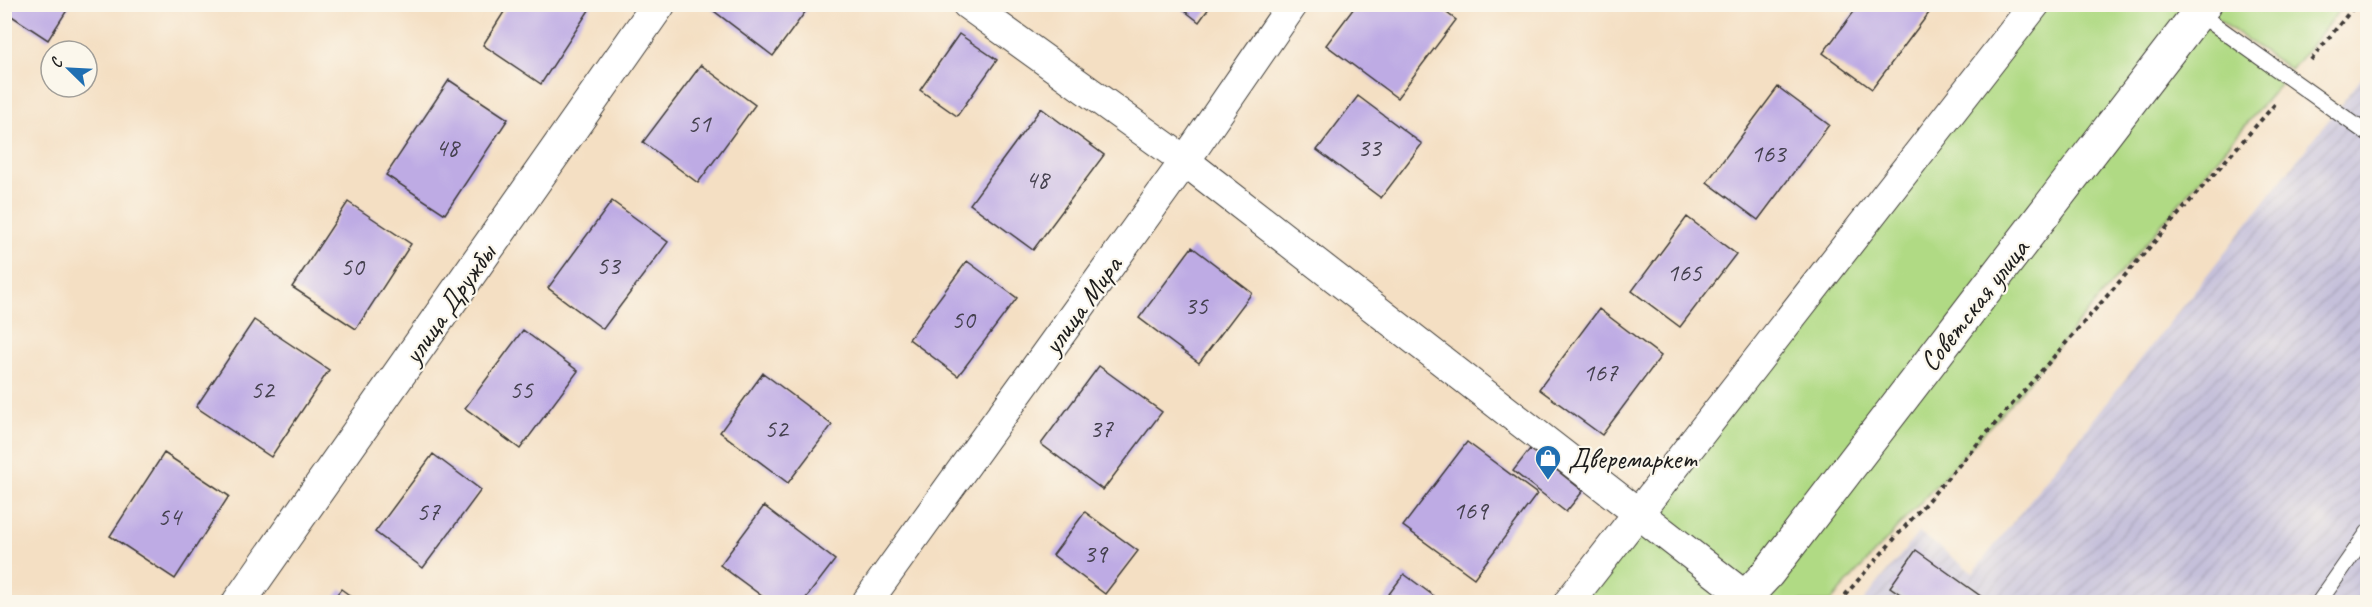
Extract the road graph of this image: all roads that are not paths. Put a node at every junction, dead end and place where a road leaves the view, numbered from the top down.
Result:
1 (658, 4) edge
2 (967, 4) edge
3 (1293, 4) edge
4 (2035, 4) edge
5 (2202, 9) edge
6 (2367, 134) edge
7 (1185, 161) junction
8 (1640, 513) junction
9 (2367, 532) edge
10 (1743, 600) edge
11 (239, 603) edge
12 (867, 603) edge
13 (1569, 603) edge
14 (2319, 603) edge

1 - 11 main road, улица Дружбы
2 - 7 street
3 - 7 street, улица Мира
4 - 8 street
5 - 6 lane
5 - 10 main road, Советская улица
7 - 8 street
7 - 12 street, улица Мира
8 - 10 street
8 - 13 street
9 - 14 lane

